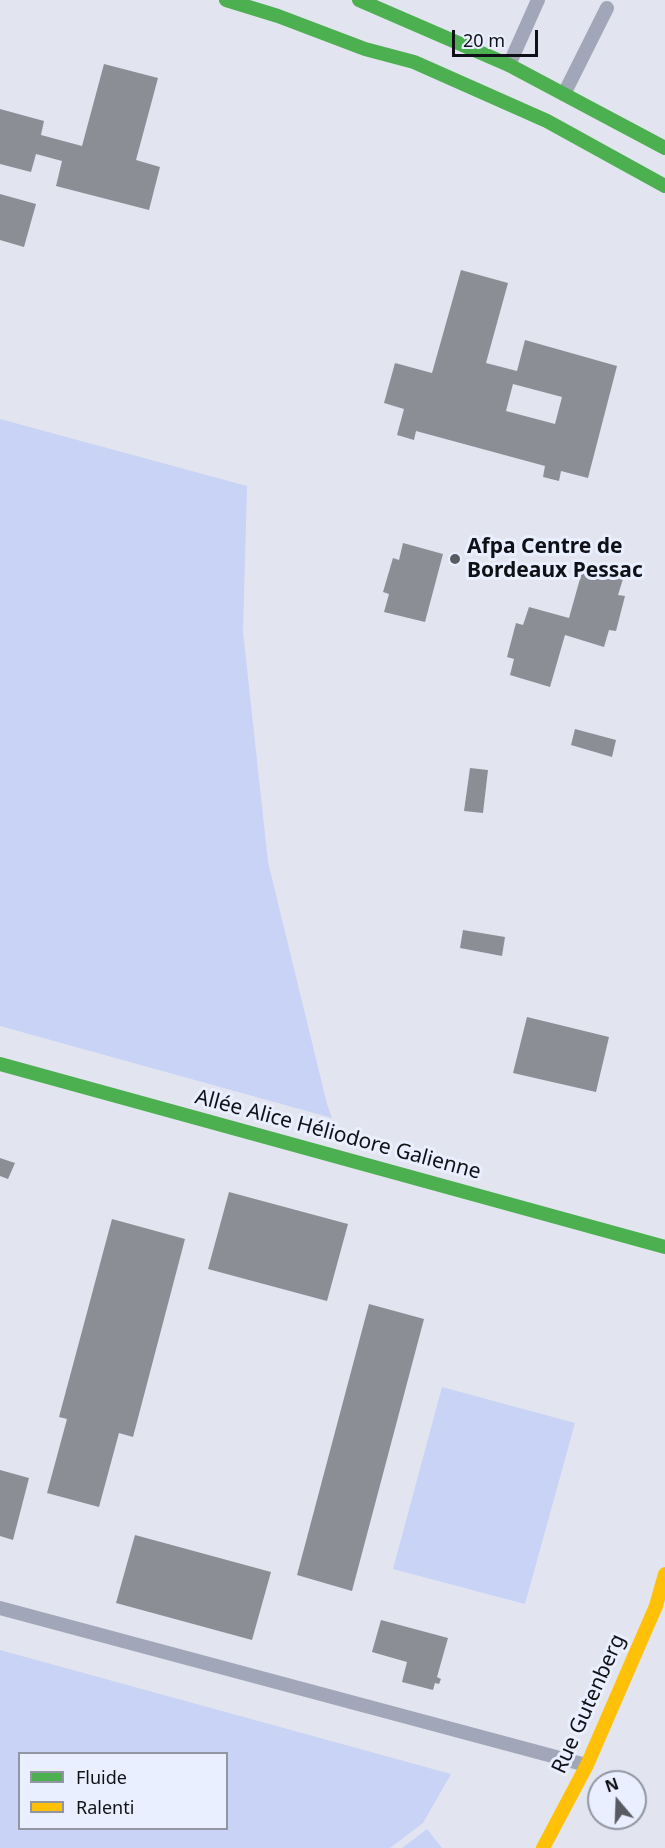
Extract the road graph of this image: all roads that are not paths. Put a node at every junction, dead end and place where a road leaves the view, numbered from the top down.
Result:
1 (226, 0) edge
2 (283, 0) edge
3 (359, 0) edge
4 (538, 0) edge
5 (607, 8) dead end
6 (278, 16) junction
7 (509, 65) junction
8 (556, 107) junction
9 (665, 148) edge
10 (665, 186) edge
11 (0, 1065) edge
12 (665, 1247) edge
13 (665, 1574) edge
14 (0, 1608) edge
15 (587, 1765) junction
16 (543, 1848) edge

1 - 6 street
2 - 6 street
3 - 7 street
4 - 7 lane
5 - 8 lane
6 - 8 street
7 - 8 street
8 - 9 street
8 - 10 street
11 - 12 street, Allée Alice Héliodore Galienne
13 - 15 street, Rue Gutenberg
14 - 15 lane
15 - 16 street, Rue Gutenberg

